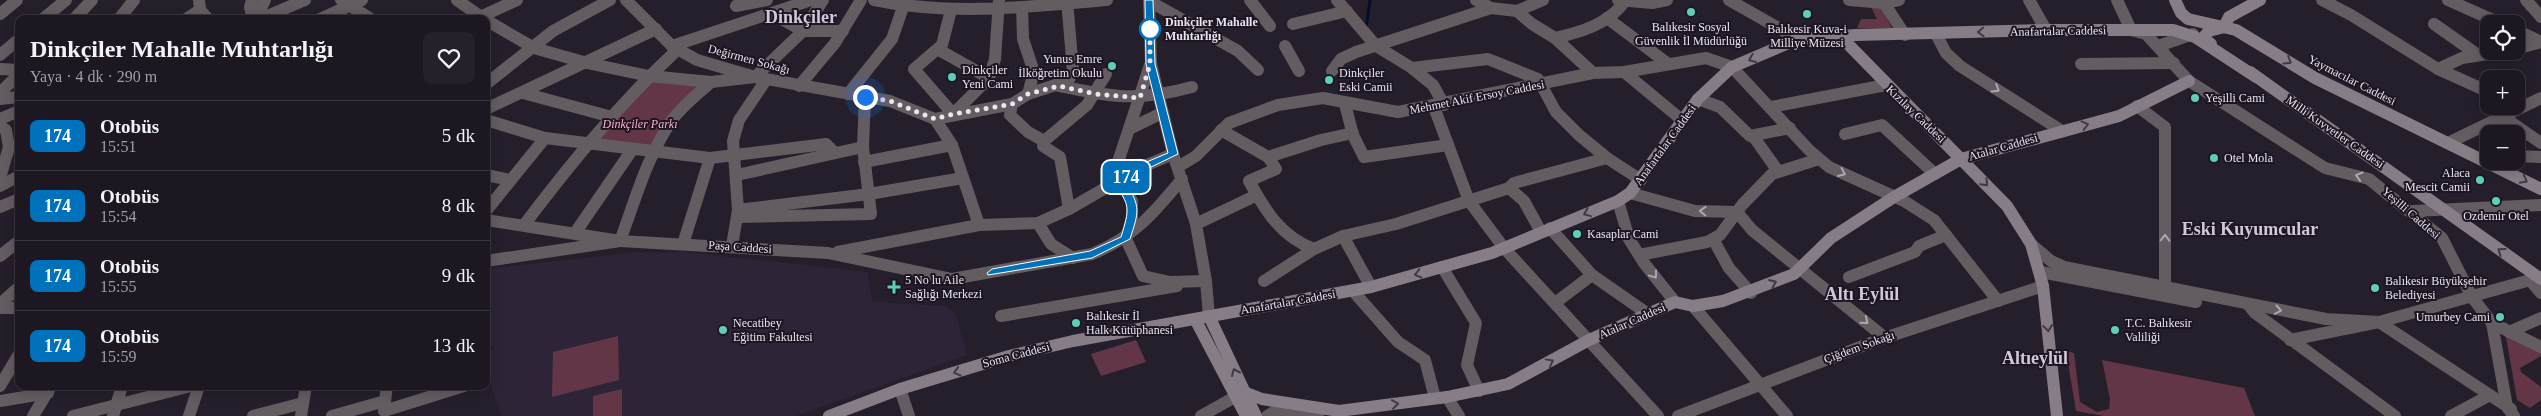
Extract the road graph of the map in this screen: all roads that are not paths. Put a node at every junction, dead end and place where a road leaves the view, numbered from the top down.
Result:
1 (17, 0) edge
2 (66, 0) edge
3 (92, 0) edge
4 (134, 0) edge
5 (252, 0) edge
6 (265, 0) edge
7 (306, 0) edge
8 (362, 0) edge
9 (457, 0) edge
10 (514, 0) edge
11 (610, 0) edge
12 (626, 0) edge
13 (767, 0) edge
14 (811, 0) edge
15 (823, 0) edge
16 (861, 0) edge
17 (874, 0) edge
18 (1107, 0) edge
19 (1250, 0) edge
20 (1337, 0) edge
21 (1476, 0) edge
22 (1543, 0) edge
23 (1621, 0) edge
24 (1667, 0) edge
25 (1849, 0) edge
26 (1899, 0) edge
27 (2029, 0) edge
28 (2117, 0) edge
29 (2175, 0) edge
30 (2260, 0) edge
31 (2322, 0) edge
32 (2448, 0) edge
33 (2526, 0) edge
34 (1149, 1) edge
35 (1067, 2) edge
36 (1737, 2) edge
37 (346, 3) edge
38 (735, 3) edge
39 (1884, 3) junction
40 (200, 5) edge
41 (999, 5) edge
42 (903, 7) junction
43 (954, 7) edge
44 (1022, 7) junction
45 (1491, 8) junction
46 (1347, 11) junction
47 (1517, 11) junction
48 (2181, 12) junction
49 (0, 14) edge
50 (773, 14) junction
51 (48, 15) edge
52 (78, 15) edge
53 (121, 15) edge
54 (190, 15) edge
55 (253, 15) edge
56 (257, 15) edge
57 (270, 15) edge
58 (326, 15) edge
59 (365, 15) edge
60 (478, 15) edge
61 (487, 15) edge
62 (2482, 15) edge
63 (2541, 17) edge
64 (1607, 18) junction
65 (490, 23) edge
66 (738, 23) junction
67 (1293, 24) dead end
68 (2434, 24) dead end
69 (1270, 26) dead end
70 (2224, 27) junction
71 (656, 29) junction
72 (2152, 29) junction
73 (2046, 30) junction
74 (2131, 30) junction
75 (803, 31) junction
76 (843, 31) junction
77 (1905, 34) junction
78 (1936, 34) junction
79 (2189, 34) junction
80 (2206, 34) junction
81 (2525, 34) edge
82 (1840, 36) junction
83 (1555, 38) junction
84 (1798, 39) junction
85 (15, 42) edge
86 (2541, 42) edge
87 (1285, 46) dead end
88 (1376, 46) junction
89 (2525, 46) edge
90 (534, 48) junction
91 (674, 48) junction
92 (939, 50) junction
93 (2163, 51) junction
94 (0, 55) edge
95 (2478, 55) joint
96 (587, 63) junction
97 (1668, 63) junction
98 (2174, 63) junction
99 (1150, 64) junction
100 (2081, 64) dead end
101 (1732, 67) junction
102 (1412, 68) junction
103 (0, 69) edge
104 (2438, 69) junction
105 (1258, 70) dead end
106 (15, 71) edge
107 (1299, 71) dead end
108 (1332, 71) dead end
109 (1624, 72) junction
110 (1592, 73) junction
111 (1106, 74) dead end
112 (15, 76) edge
113 (649, 76) junction
114 (2256, 76) junction
115 (761, 78) junction
116 (989, 78) junction
117 (490, 81) edge
118 (2189, 81) junction
119 (711, 82) junction
120 (1542, 84) junction
121 (1886, 85) junction
122 (799, 86) junction
123 (1059, 86) junction
124 (1192, 87) dead end
125 (2480, 88) edge
126 (0, 93) edge
127 (523, 94) junction
128 (848, 94) junction
129 (1028, 94) junction
130 (1096, 94) junction
131 (1158, 96) junction
132 (15, 97) edge
133 (865, 97) junction
134 (1140, 98) junction
135 (2541, 98) edge
136 (0, 99) edge
137 (1698, 99) junction
138 (1012, 104) junction
139 (1345, 104) junction
140 (2525, 104) edge
141 (1439, 106) junction
142 (2137, 106) junction
143 (490, 107) edge
144 (1771, 107) junction
145 (1162, 113) junction
146 (15, 114) edge
147 (953, 114) junction
148 (2502, 116) joint
149 (612, 117) junction
150 (935, 119) junction
151 (1682, 120) junction
152 (490, 121) edge
153 (2, 125) edge
154 (15, 125) edge
155 (1790, 128) junction
156 (1129, 129) junction
157 (1221, 130) junction
158 (2062, 131) junction
159 (1352, 133) junction
160 (1845, 134) dead end
161 (1753, 136) junction
162 (545, 138) junction
163 (1044, 141) junction
164 (2448, 143) junction
165 (2541, 143) edge
166 (588, 144) junction
167 (952, 144) junction
168 (1448, 145) junction
169 (14, 146) edge
170 (863, 148) junction
171 (632, 150) junction
172 (654, 153) junction
173 (835, 153) junction
174 (1174, 154) junction
175 (734, 156) junction
176 (1268, 156) junction
177 (2480, 157) edge
178 (2525, 157) edge
179 (710, 158) junction
180 (1607, 158) junction
181 (2541, 158) edge
182 (1819, 159) junction
183 (1962, 159) junction
184 (864, 162) junction
185 (2507, 170) edge
186 (1778, 171) junction
187 (1180, 173) junction
188 (1935, 174) junction
189 (490, 175) edge
190 (737, 175) junction
191 (0, 178) edge
192 (15, 178) edge
193 (963, 178) junction
194 (511, 180) junction
195 (1641, 180) junction
196 (1119, 182) junction
197 (0, 186) edge
198 (1509, 188) junction
199 (2541, 189) edge
200 (1630, 193) junction
201 (869, 194) junction
202 (1257, 195) junction
203 (1894, 197) junction
204 (15, 201) edge
205 (1469, 201) junction
206 (1618, 201) junction
207 (2541, 205) edge
208 (490, 206) edge
209 (0, 207) edge
210 (2442, 208) junction
211 (1069, 209) junction
212 (1737, 212) junction
213 (2412, 212) junction
214 (737, 213) junction
215 (490, 221) edge
216 (1038, 223) junction
217 (1196, 224) junction
218 (524, 225) junction
219 (979, 225) junction
220 (1545, 230) junction
221 (575, 234) junction
222 (1946, 235) junction
223 (1343, 236) junction
224 (1126, 239) junction
225 (1713, 239) junction
226 (620, 241) junction
227 (683, 244) junction
228 (2031, 244) junction
229 (15, 245) edge
230 (732, 246) junction
231 (1504, 248) junction
232 (1314, 249) junction
233 (828, 253) junction
234 (1639, 255) junction
235 (0, 256) edge
236 (1073, 258) junction
237 (490, 260) edge
238 (1442, 267) junction
239 (1800, 268) junction
240 (1592, 275) junction
241 (1849, 277) dead end
242 (2538, 278) edge
243 (2042, 279) junction
244 (1206, 281) junction
245 (1264, 281) dead end
246 (1371, 286) junction
247 (2165, 287) junction
248 (15, 291) edge
249 (1353, 291) junction
250 (1751, 293) junction
251 (2541, 293) edge
252 (2472, 298) junction
253 (1998, 301) junction
254 (1675, 302) junction
255 (1555, 303) junction
256 (0, 304) edge
257 (1693, 306) junction
258 (0, 308) edge
259 (15, 308) edge
260 (2251, 309) junction
261 (1648, 314) junction
262 (1001, 316) dead end
263 (1210, 316) junction
264 (2541, 318) edge
265 (1195, 319) junction
266 (2380, 322) junction
267 (2492, 323) junction
268 (2509, 332) junction
269 (1884, 338) junction
270 (1589, 340) junction
271 (2290, 340) junction
272 (2541, 347) edge
273 (15, 361) edge
274 (1761, 385) junction
275 (0, 386) edge
276 (900, 389) junction
277 (49, 390) edge
278 (121, 390) edge
279 (178, 390) edge
280 (197, 390) edge
281 (305, 390) edge
282 (446, 390) edge
283 (1478, 391) junction
284 (1239, 394) junction
285 (2490, 395) junction
286 (1441, 398) junction
287 (0, 401) edge
288 (385, 404) edge
289 (115, 410) edge
290 (302, 410) edge
291 (1328, 410) junction
292 (2510, 411) edge
293 (33, 416) edge
294 (73, 416) edge
295 (188, 416) edge
296 (253, 416) edge
297 (332, 416) edge
298 (829, 416) edge
299 (909, 416) edge
300 (1201, 416) edge
301 (1246, 416) edge
302 (1256, 416) edge
303 (1266, 416) edge
304 (1459, 416) edge
305 (1658, 416) edge
306 (1678, 416) edge
307 (1787, 416) edge
308 (2057, 416) edge
309 (2395, 416) edge
310 (2451, 416) edge
311 (2522, 416) edge

1 - 49 street
2 - 51 street
3 - 52 street
4 - 53 street
5 - 55 street
6 - 56 street
7 - 57 street
8 - 37 street
9 - 60 street
10 - 61 street
11 - 90 street
12 - 71 street, Değirmen Sokağı
13 - 38 street
14 - 50 street
15 - 75 street
16 - 76 street
17 - 42 street
18 - 35 street
19 - 69 street
20 - 46 street
21 - 45 street
22 - 47 street
23 - 24 street
23 - 64 street
25 - 39 street
26 - 39 street
27 - 73 street
28 - 74 street
29 - 48 main road
30 - 70 main road
31 - 104 street
32 - 62 street
33 - 63 street
34 - 99 street
34 - 105 street
35 - 44 street
35 - 123 street
36 - 84 street
37 - 58 street
37 - 59 street
38 - 66 street
39 - 77 street
40 - 54 street
41 - 43 street
41 - 44 street
41 - 116 street
42 - 43 street
42 - 128 street
43 - 92 street
44 - 129 street
45 - 47 street
45 - 88 street
46 - 67 street
46 - 88 street
47 - 83 street
48 - 70 main road, Yaymacılar Caddesi
48 - 72 main road
50 - 66 street
50 - 75 street
64 - 83 street
64 - 97 street
65 - 90 street
66 - 91 street
68 - 95 street
70 - 80 main road
70 -> 164 main road, Yaymacılar Caddesi
71 - 91 street, Değirmen Sokağı
71 - 96 street
72 - 74 main road, Anafartalar Caddesi
72 - 79 main road
73 - 74 main road, Anafartalar Caddesi
73 -> 78 main road, Anafartalar Caddesi
74 - 93 street, Yeşilli Caddesi
75 - 76 street
75 - 115 street
76 - 122 street
77 - 78 main road, Anafartalar Caddesi
77 - 82 main road, Anafartalar Caddesi
78 -> 158 street
79 - 80 street
79 - 93 street
79 - 114 main road
80 - 114 main road, Milli Kuvvetler Caddesi
81 - 86 street
82 - 84 main road, Anafartalar Caddesi
82 - 121 main road, Kızılay Caddesi
83 - 110 street
84 -> 101 main road, Anafartalar Caddesi
85 - 94 street
86 - 89 street
87 - 107 street
88 - 102 street
88 - 108 street
90 - 96 street
90 - 117 street
91 - 113 street
91 - 115 street, Değirmen Sokağı
92 - 116 street
92 - 147 street
93 - 98 street, Yeşilli Caddesi
95 - 104 street
96 - 113 street
96 - 127 street
97 - 101 street, Mehmet Akif Ersoy Caddesi
97 - 109 street, Mehmet Akif Ersoy Caddesi
98 - 100 street
98 - 118 street, Yeşilli Caddesi
99 - 131 street
99 - 134 street
101 - 137 main road, Anafartalar Caddesi
101 - 144 street
102 - 120 street
102 - 141 street
103 - 106 street
104 - 125 street
109 - 110 street, Mehmet Akif Ersoy Caddesi
109 - 151 street
110 - 120 street, Mehmet Akif Ersoy Caddesi
111 - 130 street
112 - 126 street
113 - 119 street
113 - 149 street
114 - 210 main road, Milli Kuvvetler Caddesi
115 - 119 street
115 - 122 street, Değirmen Sokağı
115 - 175 street
116 - 147 street
118 - 142 main road, Atalar Caddesi
213 -> 118 street, Yeşilli Caddesi
119 - 172 street
120 - 141 street, Mehmet Akif Ersoy Caddesi
120 - 180 street
121 - 144 street
121 - 183 main road, Kızılay Caddesi
122 - 128 street, Değirmen Sokağı
123 - 129 street
123 - 130 street
124 - 131 street
127 - 143 street
127 - 149 street
128 - 133 street, Değirmen Sokağı
129 - 138 street
130 - 134 street
130 - 163 street
131 - 134 street
131 - 145 street
132 - 136 street
133 - 150 street, Değirmen Sokağı
133 - 170 street
134 - 156 street
135 - 140 street
137 - 151 main road, Anafartalar Caddesi
137 - 161 street
138 - 147 street
138 - 163 street
139 - 141 street, Mehmet Akif Ersoy Caddesi
139 - 157 street, Mehmet Akif Ersoy Caddesi
139 - 159 street
141 - 168 street
158 -> 142 main road, Atalar Caddesi
247 -> 142 street
144 - 155 street
145 - 156 street
145 - 174 street
146 - 153 street
147 - 150 street
148 - 164 street
148 - 165 street
149 - 166 street
150 - 167 street
151 - 195 main road, Anafartalar Caddesi
152 - 162 street
153 - 154 street
153 - 169 street
155 - 161 street
155 - 182 street
156 - 196 street
157 - 176 street
157 - 187 street, Mehmet Akif Ersoy Caddesi
158 - 183 main road, Atalar Caddesi
159 - 168 street
159 - 176 street
160 - 188 street
161 - 186 street
162 - 166 street
162 - 194 street
163 - 211 street
164 - 177 main road, Yaymacılar Caddesi
166 - 171 street
166 - 218 street
167 - 184 street
167 - 193 street
168 - 205 street
169 - 191 street
170 - 173 street
170 - 184 street
171 - 172 street
171 - 221 street
172 - 179 street
172 - 226 street
173 - 175 street
173 - 190 street
174 - 187 street
174 - 196 street
175 - 179 street
175 - 190 street
176 - 202 street
178 - 181 street
179 - 227 street
180 - 195 street
180 - 198 street
182 - 186 street
182 -> 203 street
183 - 188 main road, Atalar Caddesi
183 -> 228 main road, Kızılay Caddesi
184 - 201 street
185 -> 199 main road, Yaymacılar Caddesi
186 - 212 street
187 - 217 street
187 - 224 street, Mehmet Akif Ersoy Caddesi
188 - 203 main road, Atalar Caddesi
189 - 194 street
190 - 214 street
192 - 197 street
193 - 201 street
193 - 219 street
194 - 208 street
195 - 200 main road, Anafartalar Caddesi
196 - 211 street
196 - 224 street
198 - 205 street
198 - 220 street
200 - 206 main road, Anafartalar Caddesi
212 -> 200 street
201 - 214 street
201 - 214 street
202 - 217 street
202 - 232 street
203 - 222 street
203 - 239 main road, Atalar Caddesi
204 - 209 street
205 - 223 street
205 - 231 street
206 -> 220 main road, Anafartalar Caddesi
206 - 234 street
207 - 210 street
210 - 213 street
242 -> 210 main road, Milli Kuvvetler Caddesi
211 - 216 street
212 - 225 street
212 - 239 street
213 - 252 street, Yeşilli Caddesi
214 - 230 street
215 - 218 street, Paşa Caddesi
216 - 219 street
216 - 236 street
217 - 244 street
218 - 221 street, Paşa Caddesi
219 - 233 street
220 - 231 main road, Anafartalar Caddesi
220 - 240 street
221 - 226 street, Paşa Caddesi
222 - 241 street
222 - 253 street
223 - 232 street
223 - 246 street
224 - 236 street, Paşa Caddesi
224 - 244 street
225 - 234 street
225 - 250 street
226 - 227 street, Paşa Caddesi
226 - 237 street
227 - 230 street, Paşa Caddesi
228 - 243 main road, Kızılay Caddesi
228 - 247 street
229 - 235 street
230 - 233 street, Paşa Caddesi
231 - 238 main road, Anafartalar Caddesi
231 - 255 street
232 - 245 street
233 - 236 street, Paşa Caddesi
234 -> 254 street
238 -> 246 main road, Anafartalar Caddesi
238 - 283 street
250 -> 239 main road, Atalar Caddesi
239 -> 269 street
240 - 255 street
240 - 261 street
242 - 251 street
242 - 252 street
243 - 253 street, Çiğdem Sokağı
243 - 260 street
243 -> 308 main road, Kızılay Caddesi
244 - 262 street
244 - 263 street
246 - 249 main road, Anafartalar Caddesi
247 - 260 street
248 - 256 street
249 - 263 main road, Anafartalar Caddesi
249 - 286 street
250 - 257 main road, Atalar Caddesi
252 - 266 street
252 - 267 street, Yeşilli Caddesi
253 - 269 street, Çiğdem Sokağı
254 - 257 main road, Atalar Caddesi
254 - 261 main road, Atalar Caddesi
255 - 270 street
257 - 274 street
258 - 259 street
260 -> 266 street
260 - 271 street
261 - 270 main road, Atalar Caddesi
263 - 265 main road, Soma Caddesi
284 -> 263 main road
264 - 268 street
265 -> 276 main road, Soma Caddesi
265 - 284 main road
266 - 271 street
266 - 285 street
267 - 268 street
267 - 292 street, Yeşilli Caddesi
268 - 272 street
269 - 274 street, Çiğdem Sokağı
283 -> 270 main road, Atalar Caddesi
270 - 305 street
271 - 309 street
273 - 275 street
274 - 306 street, Çiğdem Sokağı
274 - 307 street
276 - 298 main road, Soma Caddesi
276 - 299 street
277 - 287 street
277 - 293 street
278 - 289 street
279 - 289 street
280 - 295 street
281 - 290 street
282 - 288 street
283 - 286 main road, Atalar Caddesi
284 - 291 main road, Atalar Caddesi
284 - 300 street
284 - 301 main road
284 - 302 main road
285 - 292 street
285 - 310 street
291 -> 286 main road, Atalar Caddesi
286 - 304 street
288 - 297 street
289 - 294 street
290 - 296 street
291 - 303 street
292 - 311 street

